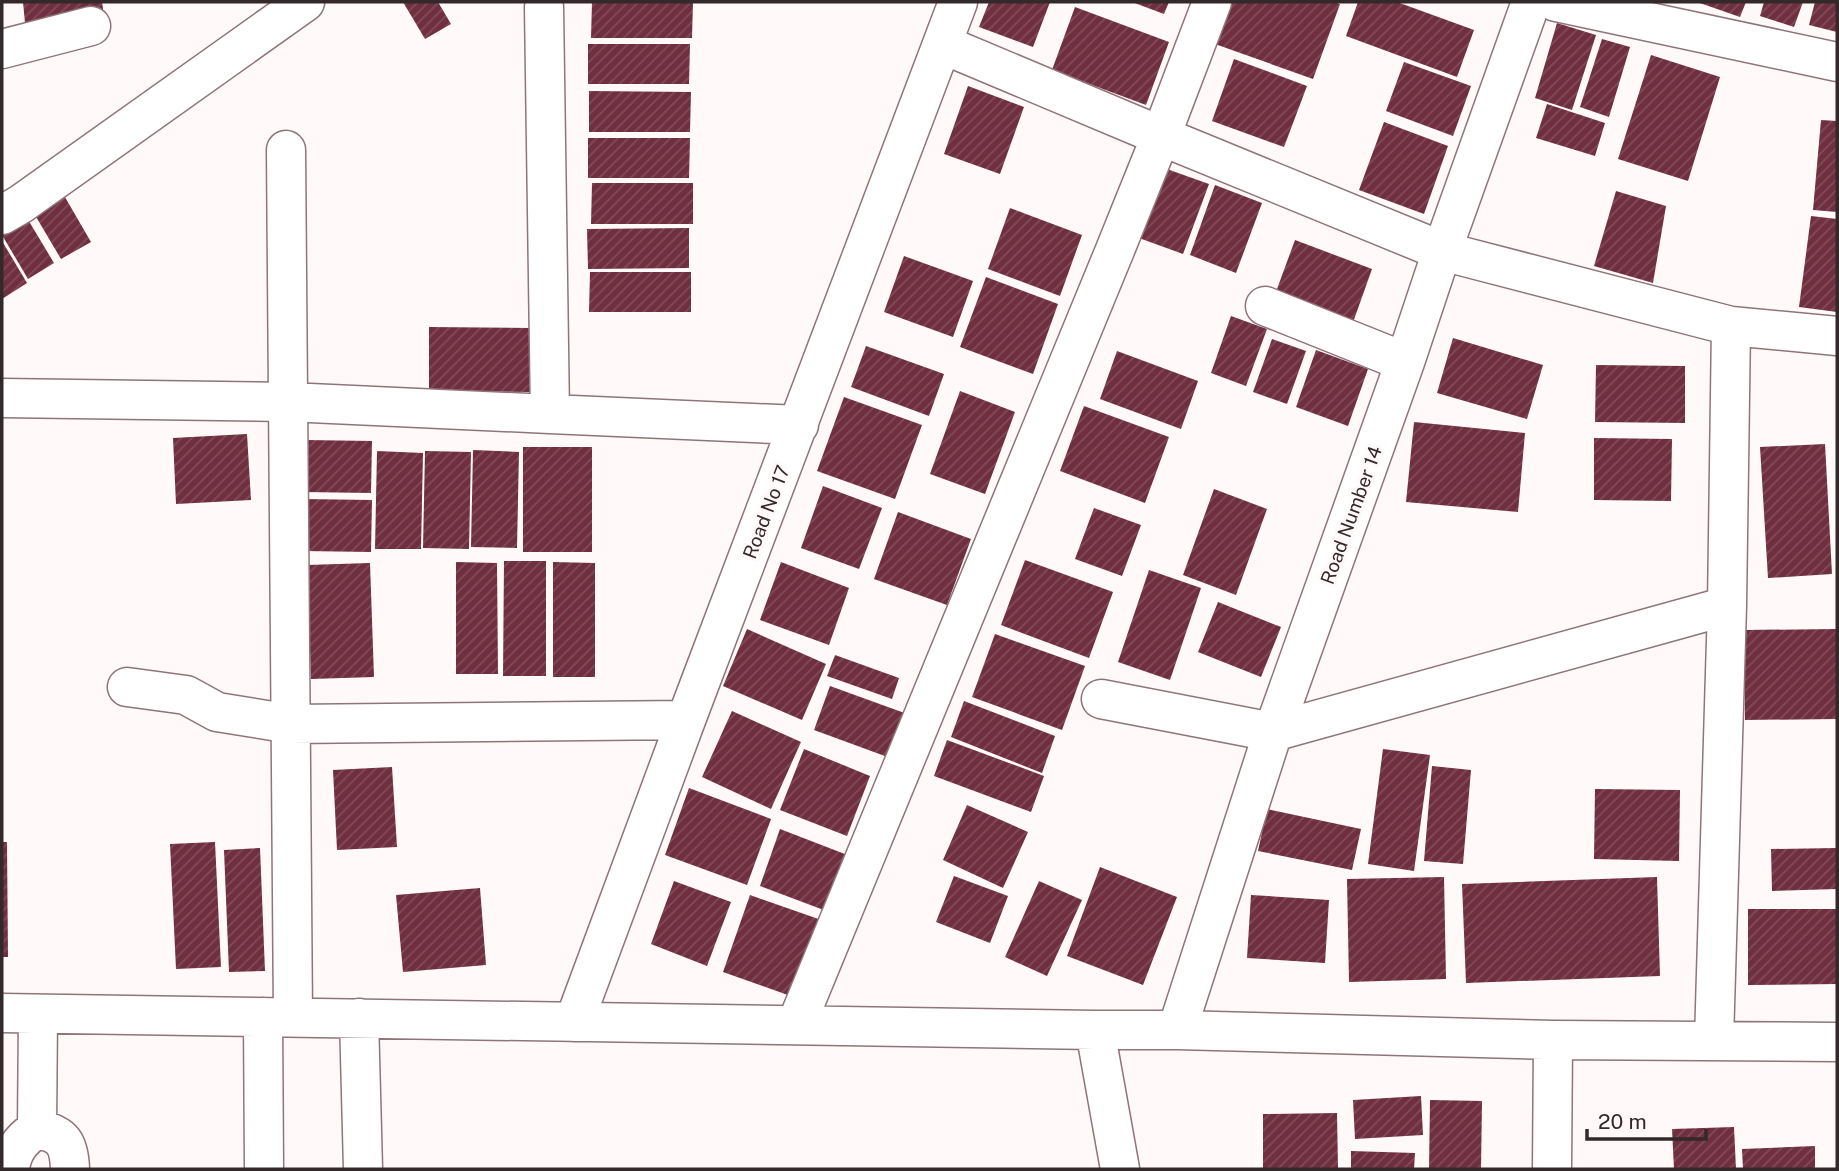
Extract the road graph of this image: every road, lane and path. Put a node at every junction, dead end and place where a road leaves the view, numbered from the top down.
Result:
1 (305, 2) edge
2 (958, 2) edge
3 (1212, 2) edge
4 (1531, 2) edge
5 (1556, 2) edge
6 (544, 7) dead end
7 (91, 26) dead end
8 (942, 44) junction
9 (2, 49) edge
10 (1837, 62) edge
11 (1161, 136) junction
12 (286, 150) dead end
13 (2, 215) edge
14 (1442, 251) junction
15 (1265, 306) dead end
16 (1731, 326) junction
17 (1837, 336) edge
18 (1405, 362) junction
19 (2, 398) edge
20 (288, 402) junction
21 (550, 414) junction
22 (799, 425) junction
23 (1727, 606) junction
24 (127, 687) dead end
25 (1101, 699) dead end
26 (686, 720) junction
27 (290, 724) junction
28 (1273, 732) junction
29 (20, 1014) edge
30 (278, 1017) junction
31 (359, 1018) junction
32 (574, 1022) junction
33 (796, 1025) junction
34 (1095, 1030) junction
35 (1177, 1030) junction
36 (1553, 1040) junction
37 (1714, 1040) junction
38 (1837, 1042) edge
39 (37, 1129) junction
40 (10, 1169) edge
41 (70, 1169) edge
42 (264, 1169) edge
43 (363, 1169) edge
44 (1120, 1169) edge
45 (1552, 1169) edge

1 - 13 street
2 - 8 street, Road No 17
3 - 11 street
4 - 14 street, Road Number 14
5 - 10 street
6 - 21 street
7 - 9 street
8 - 11 street
8 - 22 street, Road No 17
11 - 14 street
11 - 33 street
12 - 20 street
14 - 16 street
14 - 18 street, Road Number 14
15 - 18 street
16 - 17 street
16 - 23 street
18 - 28 street, Road Number 14
19 - 20 street
20 - 21 street
20 - 27 street
21 - 22 street
22 - 26 street, Road No 17
23 - 28 street
23 - 37 street
24 - 27 street
25 - 28 street
26 - 27 street
26 - 32 street, Road No 17
27 - 30 street
28 - 35 street, Road Number 14
29 - 30 street
29 - 39 street
30 - 31 street
30 - 42 street
31 - 32 street
31 - 43 street
32 - 33 street
33 - 34 street
34 - 35 street
34 - 44 street
35 - 36 street
36 - 37 street
36 - 45 street
37 - 38 street
39 - 40 street
39 - 41 street

